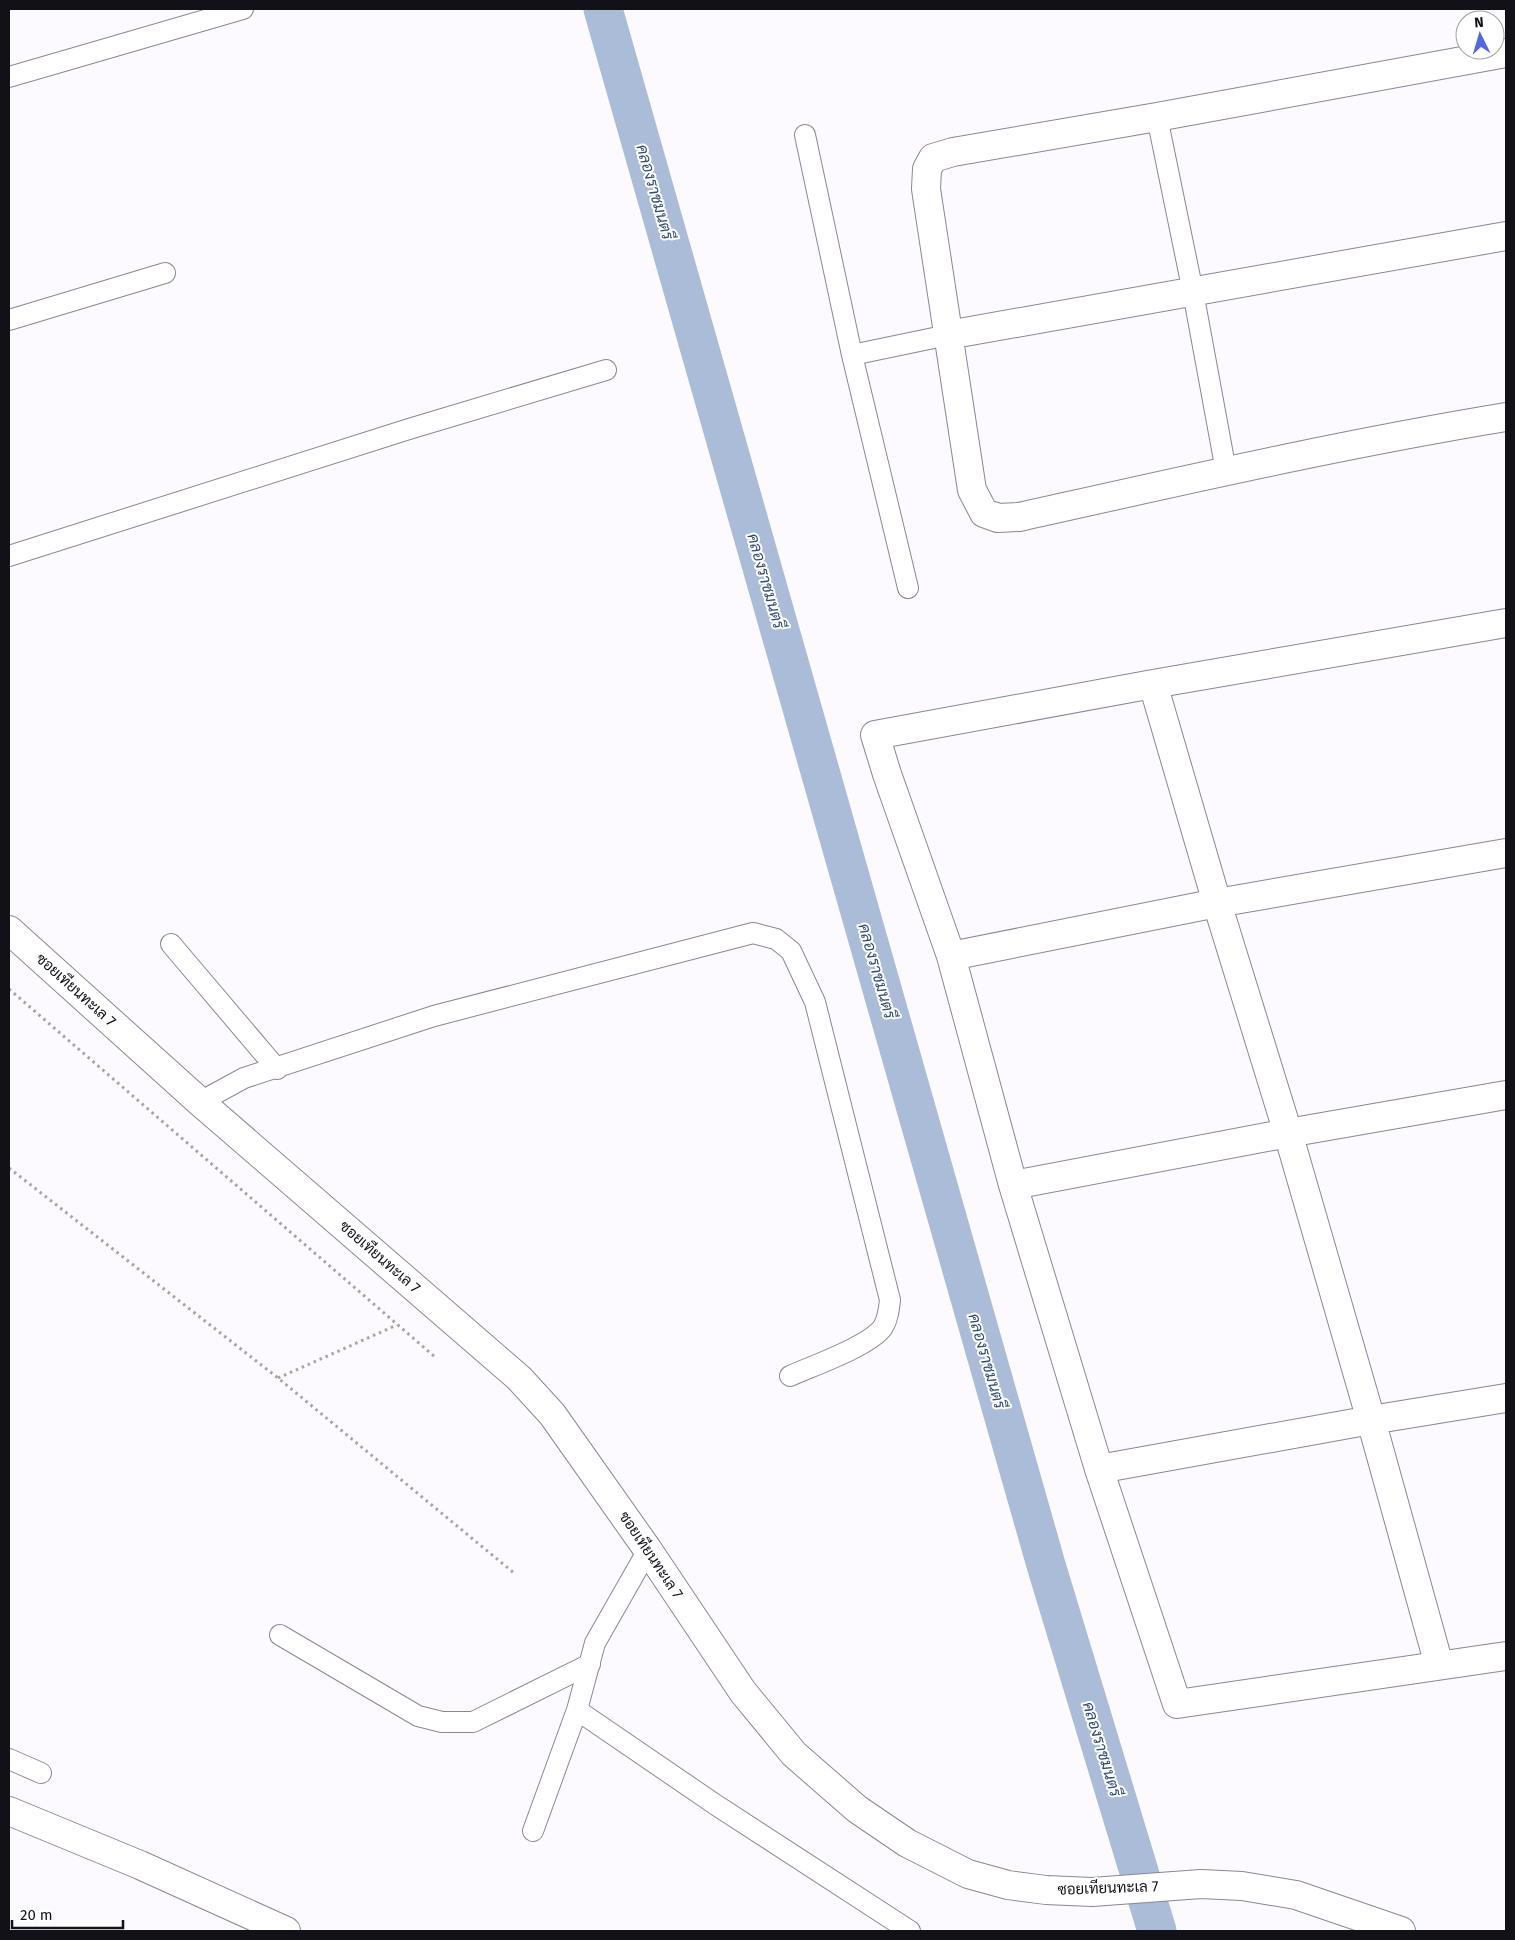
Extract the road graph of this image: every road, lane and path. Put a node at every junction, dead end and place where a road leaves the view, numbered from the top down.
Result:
1 (243, 9) edge
2 (1506, 52) edge
3 (9, 77) edge
4 (1156, 117) junction
5 (805, 135) dead end
6 (1506, 236) edge
7 (165, 273) dead end
8 (1192, 292) junction
9 (9, 320) edge
10 (948, 335) junction
11 (852, 355) junction
12 (606, 370) dead end
13 (1506, 417) edge
14 (1226, 470) junction
15 (9, 556) edge
16 (908, 588) dead end
17 (1506, 623) edge
18 (1153, 684) junction
19 (1506, 853) edge
20 (1217, 903) junction
21 (9, 930) edge
22 (171, 944) dead end
23 (950, 956) junction
24 (9, 989) edge
25 (277, 1068) junction
26 (1506, 1095) edge
27 (200, 1102) junction
28 (1288, 1133) junction
29 (9, 1168) edge
30 (1013, 1185) junction
31 (397, 1324) junction
32 (435, 1356) dead end
33 (790, 1376) dead end
34 (278, 1378) junction
35 (1506, 1398) edge
36 (1371, 1420) junction
37 (1099, 1469) junction
38 (648, 1550) junction
39 (514, 1573) dead end
40 (280, 1635) dead end
41 (1506, 1656) edge
42 (590, 1664) junction
43 (1439, 1665) junction
44 (577, 1710) junction
45 (9, 1759) edge
46 (41, 1773) dead end
47 (9, 1811) edge
48 (533, 1831) dead end
49 (1353, 1924) edge
50 (286, 1931) edge
51 (910, 1931) edge
52 (1401, 1931) edge

1 - 3 lane
2 - 4 street
4 - 8 lane
4 - 10 street
5 - 11 lane
6 - 8 street
7 - 9 lane
8 - 10 street
8 - 14 lane
10 - 11 lane
10 - 14 street
11 - 16 lane
12 - 15 lane
13 - 14 street
17 - 18 street
18 - 20 street
18 - 23 street
19 - 20 street
20 - 23 street
20 - 28 street
21 - 27 street, ซอยเทียนทะเล 7
22 - 25 lane
23 - 30 street
24 - 31 path
25 - 27 lane
25 - 33 lane
26 - 28 street
27 - 38 street, ซอยเทียนทะเล 7
28 - 30 street
28 - 36 street
29 - 34 path
30 - 37 street
31 - 32 path
31 - 34 path
34 - 39 path
35 - 36 street
36 - 37 street
36 - 43 street
37 - 43 street
38 - 42 lane
38 - 49 street, ซอยเทียนทะเล 7
40 - 42 lane
41 - 43 street
42 - 44 lane
44 - 48 lane
44 - 51 lane
45 - 46 lane
47 - 50 street
49 - 52 street, ซอยเทียนทะเล 7

